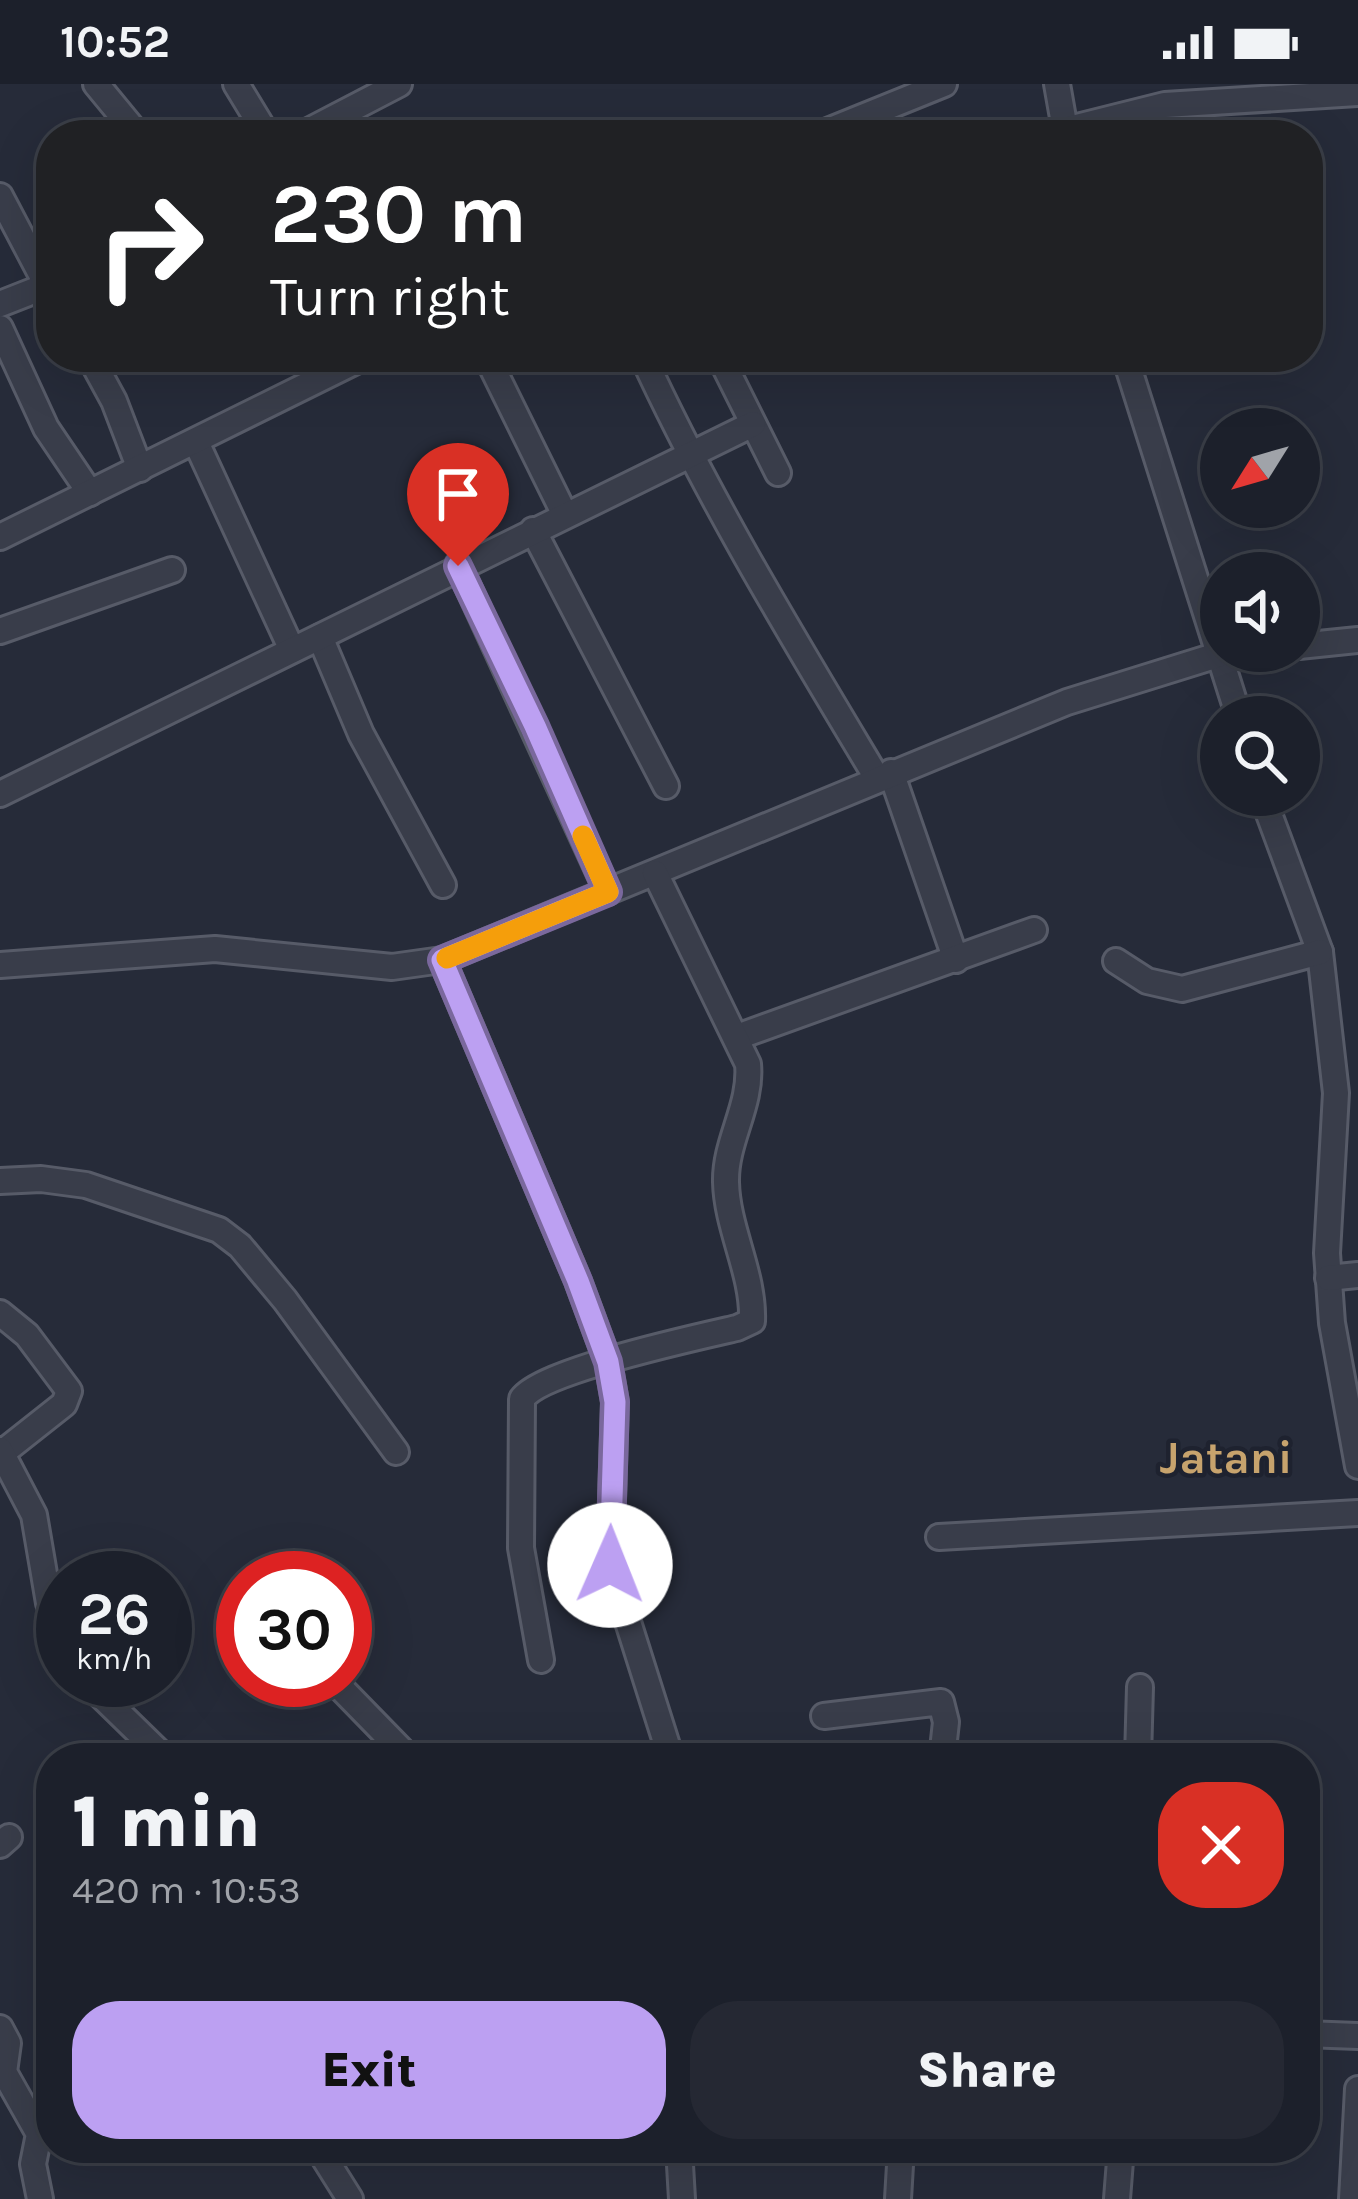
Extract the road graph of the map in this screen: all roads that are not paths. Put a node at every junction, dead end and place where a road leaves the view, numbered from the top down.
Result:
1 (96, 84) edge
2 (236, 84) edge
3 (399, 84) edge
4 (944, 84) edge
5 (1058, 84) edge
6 (1358, 93) edge
7 (126, 120) edge
8 (258, 120) edge
9 (330, 120) edge
10 (855, 120) edge
11 (1063, 120) edge
12 (1110, 120) edge
13 (0, 196) edge
14 (36, 259) edge
15 (36, 292) edge
16 (0, 304) edge
17 (0, 328) edge
18 (98, 372) edge
19 (334, 372) edge
20 (494, 372) edge
21 (650, 372) edge
22 (727, 372) edge
23 (1130, 372) edge
24 (753, 424) junction
25 (196, 442) junction
26 (690, 452) junction
27 (140, 469) junction
28 (778, 473) dead end
29 (90, 493) junction
30 (565, 515) junction
31 (533, 530) junction
32 (0, 537) edge
33 (458, 566) junction
34 (172, 569) dead end
35 (1200, 589) edge
36 (0, 631) edge
37 (320, 637) junction
38 (1358, 640) edge
39 (1320, 644) edge
40 (292, 650) junction
41 (1200, 661) edge
42 (884, 775) junction
43 (666, 786) dead end
44 (0, 794) edge
45 (1270, 816) edge
46 (655, 873) junction
47 (443, 885) dead end
48 (608, 892) junction
49 (1034, 930) dead end
50 (1319, 952) junction
51 (442, 960) junction
52 (956, 960) junction
53 (1117, 961) dead end
54 (0, 964) edge
55 (737, 1037) junction
56 (1330, 1174) junction
57 (1358, 1174) edge
58 (0, 1181) edge
59 (1358, 1275) edge
60 (1328, 1278) junction
61 (0, 1313) edge
62 (608, 1362) junction
63 (1, 1451) edge
64 (396, 1453) dead end
65 (1358, 1466) edge
66 (1358, 1513) edge
67 (939, 1537) dead end
68 (40, 1551) edge
69 (541, 1660) dead end
70 (1140, 1687) dead end
71 (113, 1707) edge
72 (359, 1707) edge
73 (824, 1716) dead end
74 (150, 1743) edge
75 (394, 1743) edge
76 (666, 1743) edge
77 (944, 1743) edge
78 (1138, 1743) edge
79 (0, 2028) edge
80 (1320, 2035) edge
81 (1358, 2036) edge
82 (1358, 2089) edge
83 (36, 2129) edge
84 (36, 2149) edge
85 (327, 2163) edge
86 (680, 2163) edge
87 (900, 2163) edge
88 (1120, 2163) edge
89 (40, 2199) edge
90 (350, 2199) edge
91 (682, 2199) edge
92 (898, 2199) edge
93 (1117, 2199) edge
94 (1352, 2199) edge

1 - 7 street
2 - 8 street
3 - 9 street
4 - 10 street
5 - 11 street
6 - 12 street
13 - 14 street
15 - 16 street
17 - 29 street
18 - 27 street
19 - 25 street
20 - 30 street
21 - 26 street
22 - 24 street
23 - 35 street
24 - 26 street
24 - 28 street
25 - 27 street
25 - 40 street
26 - 30 street
26 - 42 street
27 - 29 street
29 - 32 street
30 - 31 street
31 - 33 street
31 - 43 street
33 - 37 street
33 - 48 street
34 - 36 street
37 - 40 street
37 - 47 street
38 - 39 street
40 - 44 street
41 - 42 street
42 - 46 street
42 - 52 street
45 - 50 street
46 - 48 street
46 - 55 street
48 - 51 street
49 - 52 street
50 - 53 street
50 - 56 street
51 - 54 street
51 - 62 street
52 - 55 street
55 - 62 street
56 - 57 street
56 - 60 street
58 - 64 street
59 - 60 street
60 - 65 street
61 - 63 street
62 - 69 street
62 - 76 street
63 - 68 street
66 - 67 street
70 - 78 street
71 - 74 street
72 - 75 street
73 - 77 street
79 - 83 street
80 - 81 street
82 - 94 street
84 - 89 street
85 - 90 street
86 - 91 street
87 - 92 street
88 - 93 street

